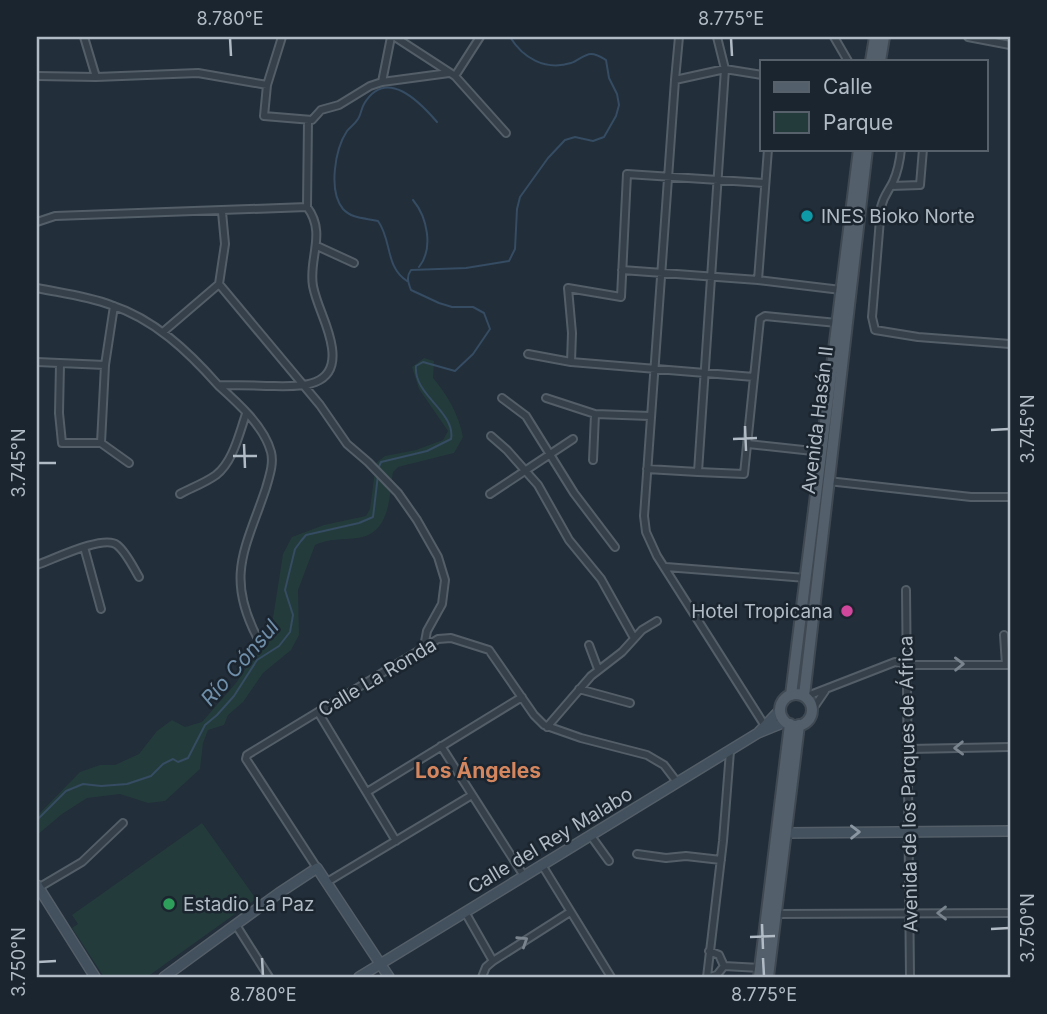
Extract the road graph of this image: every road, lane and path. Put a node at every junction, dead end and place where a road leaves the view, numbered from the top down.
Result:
1 (84, 37) edge
2 (282, 37) edge
3 (393, 37) edge
4 (412, 37) edge
5 (480, 37) edge
6 (679, 37) edge
7 (717, 37) edge
8 (834, 37) edge
9 (875, 37) edge
10 (884, 37) edge
11 (968, 37) edge
12 (407, 45) junction
13 (1010, 45) edge
14 (847, 60) edge
15 (871, 60) edge
16 (880, 60) edge
17 (725, 69) junction
18 (452, 75) junction
19 (760, 75) edge
20 (37, 76) edge
21 (96, 77) junction
22 (675, 79) junction
23 (382, 82) junction
24 (267, 85) junction
25 (307, 120) junction
26 (506, 133) dead end
27 (768, 150) edge
28 (859, 150) edge
29 (867, 150) edge
30 (901, 150) edge
31 (923, 150) edge
32 (668, 177) junction
33 (718, 180) junction
34 (765, 183) junction
35 (891, 186) junction
36 (307, 207) junction
37 (222, 212) junction
38 (37, 222) edge
39 (317, 246) junction
40 (354, 263) dead end
41 (622, 270) junction
42 (661, 272) junction
43 (710, 276) junction
44 (758, 280) junction
45 (219, 284) junction
46 (37, 288) edge
47 (841, 290) junction
48 (114, 306) junction
49 (841, 323) junction
50 (163, 332) junction
51 (1010, 344) edge
52 (528, 354) dead end
53 (37, 362) edge
54 (571, 362) junction
55 (60, 364) junction
56 (105, 365) junction
57 (654, 370) junction
58 (704, 374) junction
59 (754, 377) junction
60 (218, 384) junction
61 (302, 387) junction
62 (502, 398) dead end
63 (546, 398) dead end
64 (246, 414) junction
65 (596, 414) junction
66 (650, 416) junction
67 (491, 436) dead end
68 (573, 439) dead end
69 (101, 443) junction
70 (748, 444) junction
71 (822, 452) junction
72 (551, 454) junction
73 (593, 460) dead end
74 (129, 463) dead end
75 (648, 469) junction
76 (526, 471) junction
77 (698, 472) junction
78 (823, 480) junction
79 (180, 494) dead end
80 (490, 494) dead end
81 (1010, 497) edge
82 (84, 547) junction
83 (615, 547) dead end
84 (37, 565) edge
85 (666, 567) junction
86 (139, 577) dead end
87 (806, 578) junction
88 (906, 590) dead end
89 (100, 608) dead end
90 (657, 621) dead end
91 (427, 631) junction
92 (1004, 635) dead end
93 (257, 637) dead end
94 (634, 638) junction
95 (434, 640) junction
96 (589, 645) dead end
97 (424, 647) junction
98 (908, 665) junction
99 (1008, 665) edge
100 (598, 669) junction
101 (579, 690) junction
102 (827, 690) junction
103 (791, 695) junction
104 (522, 697) junction
105 (804, 697) junction
106 (629, 703) dead end
107 (780, 710) junction
108 (811, 710) junction
109 (318, 712) junction
110 (791, 724) junction
111 (547, 727) junction
112 (762, 729) junction
113 (442, 746) junction
114 (1010, 747) edge
115 (909, 749) junction
116 (730, 751) junction
117 (677, 782) junction
118 (367, 792) junction
119 (472, 796) junction
120 (123, 823) dead end
121 (1010, 831) edge
122 (909, 832) junction
123 (786, 834) junction
124 (591, 836) junction
125 (396, 841) junction
126 (637, 854) dead end
127 (721, 860) junction
128 (609, 861) dead end
129 (542, 865) junction
130 (317, 869) junction
131 (524, 876) junction
132 (327, 882) junction
133 (38, 886) edge
134 (465, 912) junction
135 (570, 912) junction
136 (910, 913) junction
137 (1010, 913) edge
138 (776, 914) junction
139 (236, 925) junction
140 (709, 951) junction
141 (493, 961) junction
142 (380, 964) junction
143 (724, 966) junction
144 (760, 972) edge
145 (95, 977) edge
146 (164, 977) edge
147 (269, 977) edge
148 (359, 977) edge
149 (388, 977) edge
150 (482, 977) edge
151 (611, 977) edge
152 (708, 977) edge
153 (768, 977) edge
154 (910, 977) edge

1 - 21 street
2 - 24 street
3 - 12 street
3 - 23 street
4 - 12 street
5 - 18 street
6 - 22 street
7 - 17 street
8 - 14 street
9 - 15 main road
10 - 16 main road
11 - 13 street
12 - 18 street
17 - 19 street
17 - 22 street
17 - 33 street
18 - 23 street
18 - 26 street
20 - 21 street
21 - 24 street
22 - 32 street
23 - 25 street
24 - 25 street
25 - 36 street
27 - 34 street
28 - 47 main road, Avenida Hasán II
29 - 49 main road, Avenida Hasán II
30 - 35 street
31 - 35 street
32 - 33 street
32 - 41 street
32 - 42 street
33 - 34 street
33 - 43 street
34 - 44 street
35 - 51 street
36 - 37 street
36 - 39 street
37 - 38 street
37 - 45 street
39 - 40 street
39 - 61 street
41 - 42 street
41 - 54 street
42 - 43 street
42 - 57 street
43 - 44 street
43 - 58 street
44 - 47 street
45 - 50 street
45 - 61 street
46 - 48 street
47 - 49 main road, Avenida Hasán II
48 - 50 street
48 - 56 street
49 - 59 street
49 - 71 main road, Avenida Hasán II
49 - 78 main road, Avenida Hasán II
50 - 60 street
52 - 54 street
53 - 55 street
54 - 57 street
55 - 56 street
55 - 69 street
56 - 69 street
57 - 58 street
57 - 66 street
58 - 59 street
58 - 77 street
59 - 70 street
60 - 61 street
60 - 64 street
61 - 91 street
62 - 72 street
63 - 65 street
64 - 79 street
64 - 93 street
65 - 66 street
65 - 73 street
66 - 75 street
67 - 76 street
68 - 72 street
69 - 74 street
70 - 71 street
70 - 77 street
71 - 78 main road, Avenida Hasán II
72 - 76 street
72 - 83 street
75 - 77 street
75 - 85 street
76 - 80 street
76 - 94 street
78 - 81 street
78 - 87 main road, Avenida Hasán II
78 - 105 main road, Avenida Hasán II
82 - 84 street
82 - 86 street
82 - 89 street
85 - 87 street
85 - 112 street
87 - 103 main road, Avenida Hasán II
88 - 98 street, Avenida de los Parques de África
90 - 94 street
91 - 95 street
91 - 97 street
92 - 99 street
94 - 100 street
95 - 97 street, Calle La Ronda
95 - 104 street, Calle La Ronda
96 - 100 street
97 - 109 street, Calle La Ronda
98 -> 99 street
98 - 102 street
98 - 115 street, Avenida de los Parques de África
100 - 101 street
101 - 106 street
101 - 111 street
102 - 105 street
102 - 108 street
103 - 105 main road
103 - 107 main road
104 - 111 street, Calle La Ronda
104 - 113 street
105 - 108 main road
107 - 110 main road
107 - 112 street, Calle del Rey Malabo
108 - 110 main road
109 - 118 street
109 - 130 street, Calle La Ronda
110 - 112 street, Calle del Rey Malabo
110 - 123 main road
110 - 144 main road
111 - 117 street
112 - 116 street, Calle del Rey Malabo
113 - 118 street
113 - 119 street
114 -> 115 street
115 - 122 street, Avenida de los Parques de África
116 - 117 street, Calle del Rey Malabo
116 - 127 street
117 - 124 street, Calle del Rey Malabo
118 - 125 street
119 - 125 street
119 - 131 street
120 - 133 street
121 - 122 street
123 -> 122 street
122 - 136 street, Avenida de los Parques de África
123 - 138 main road
124 - 128 street
124 - 129 street, Calle del Rey Malabo
125 - 132 street
126 - 127 street
127 - 140 street
129 - 131 street, Calle del Rey Malabo
129 - 135 street
130 - 132 street
130 - 139 street
131 - 134 street, Calle del Rey Malabo
132 - 142 street
133 - 145 street
134 - 141 street
134 - 142 street, Calle del Rey Malabo
141 -> 135 street
135 - 151 street
137 -> 136 street
136 - 138 street
136 - 154 street, Avenida de los Parques de África
138 - 153 main road
139 - 146 street
139 - 147 street
140 - 143 street
140 - 152 street
141 - 150 street
142 - 148 street, Calle del Rey Malabo
142 - 149 street
143 - 144 street
143 - 152 street

